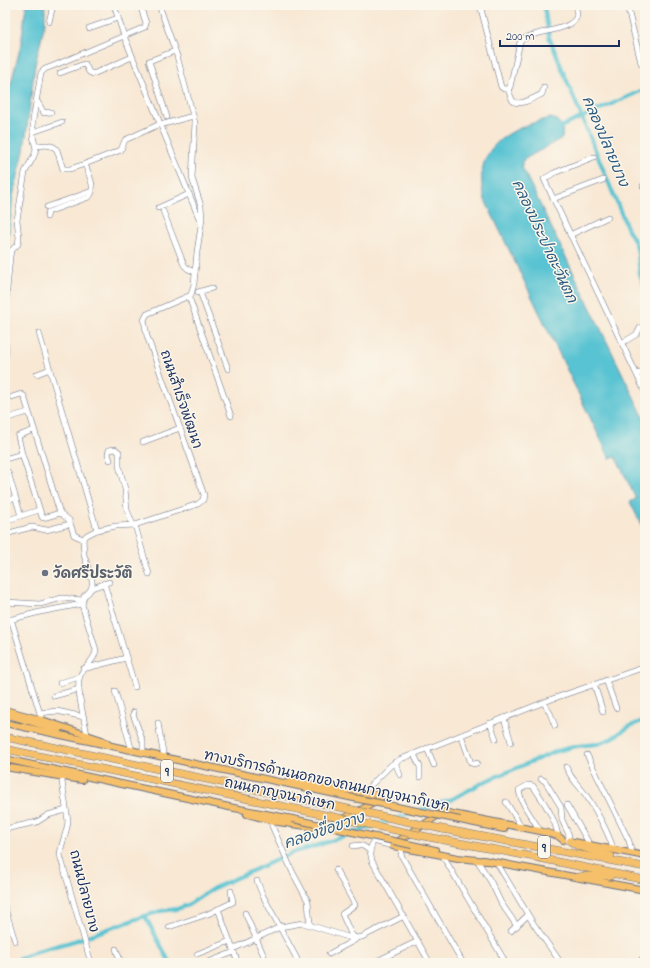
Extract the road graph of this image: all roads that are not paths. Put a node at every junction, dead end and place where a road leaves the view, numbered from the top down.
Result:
1 (53, 5) edge
2 (114, 5) edge
3 (140, 5) edge
4 (159, 5) edge
5 (480, 5) edge
6 (575, 5) edge
7 (627, 5) edge
8 (118, 18) junction
9 (49, 22) dead end
10 (89, 28) dead end
11 (124, 36) junction
12 (175, 51) junction
13 (132, 57) junction
14 (640, 58) dead end
15 (60, 73) dead end
16 (544, 87) dead end
17 (508, 89) junction
18 (37, 101) junction
19 (51, 112) dead end
20 (193, 116) junction
21 (167, 117) dead end
22 (62, 122) dead end
23 (160, 124) junction
24 (33, 132) junction
25 (36, 146) junction
26 (594, 157) dead end
27 (85, 164) junction
28 (602, 180) dead end
29 (92, 191) junction
30 (189, 194) junction
31 (553, 199) junction
32 (47, 206) dead end
33 (158, 208) dead end
34 (163, 211) dead end
35 (47, 217) dead end
36 (608, 217) dead end
37 (201, 224) junction
38 (570, 234) junction
39 (195, 272) junction
40 (212, 288) dead end
41 (200, 292) junction
42 (191, 295) junction
43 (5, 311) edge
44 (644, 327) dead end
45 (39, 333) dead end
46 (622, 343) junction
47 (5, 344) edge
48 (5, 357) edge
49 (50, 369) junction
50 (228, 369) dead end
51 (645, 370) edge
52 (37, 374) dead end
53 (637, 374) junction
54 (645, 392) edge
55 (12, 397) dead end
56 (28, 412) junction
57 (231, 416) dead end
58 (8, 418) dead end
59 (180, 428) junction
60 (34, 430) junction
61 (143, 442) dead end
62 (22, 454) junction
63 (5, 459) edge
64 (110, 460) dead end
65 (8, 472) dead end
66 (7, 480) edge
67 (15, 498) junction
68 (5, 501) edge
69 (39, 510) junction
70 (60, 513) junction
71 (21, 516) junction
72 (5, 521) edge
73 (70, 524) junction
74 (134, 525) junction
75 (98, 530) junction
76 (5, 534) edge
77 (83, 539) junction
78 (149, 574) dead end
79 (92, 588) junction
80 (5, 602) edge
81 (82, 602) junction
82 (11, 619) junction
83 (5, 621) edge
84 (126, 658) junction
85 (645, 666) edge
86 (83, 670) junction
87 (79, 677) junction
88 (606, 680) junction
89 (60, 683) dead end
90 (594, 684) junction
91 (135, 687) dead end
92 (79, 689) junction
93 (115, 691) dead end
94 (54, 696) dead end
95 (544, 703) junction
96 (616, 708) dead end
97 (5, 710) edge
98 (134, 712) dead end
99 (603, 712) dead end
100 (5, 714) edge
101 (41, 717) junction
102 (84, 717) junction
103 (504, 718) junction
104 (5, 723) edge
105 (158, 723) dead end
106 (490, 723) junction
107 (555, 726) dead end
108 (69, 730) junction
109 (87, 735) junction
110 (461, 735) junction
111 (5, 737) edge
112 (496, 739) dead end
113 (511, 742) dead end
114 (112, 746) junction
115 (427, 748) junction
116 (5, 749) edge
117 (132, 751) junction
118 (143, 753) junction
119 (414, 754) junction
120 (587, 755) dead end
121 (164, 758) junction
122 (5, 759) edge
123 (395, 762) junction
124 (477, 763) dead end
125 (434, 765) dead end
126 (5, 767) edge
127 (566, 767) dead end
128 (43, 770) junction
129 (5, 771) edge
130 (400, 775) dead end
131 (63, 777) junction
132 (420, 777) dead end
133 (260, 778) junction
134 (541, 779) dead end
135 (103, 780) junction
136 (364, 794) junction
137 (506, 802) dead end
138 (567, 805) dead end
139 (229, 808) junction
140 (66, 810) junction
141 (271, 820) junction
142 (521, 828) junction
143 (5, 829) edge
144 (540, 831) junction
145 (565, 839) junction
146 (590, 845) junction
147 (353, 846) dead end
148 (393, 846) junction
149 (402, 848) junction
150 (612, 849) junction
151 (370, 851) junction
152 (632, 853) junction
153 (444, 855) junction
154 (645, 856) edge
155 (477, 860) junction
156 (487, 861) junction
157 (623, 862) junction
158 (496, 863) junction
159 (645, 867) edge
160 (336, 870) dead end
161 (577, 877) junction
162 (630, 877) junction
163 (645, 880) edge
164 (257, 881) dead end
165 (645, 890) edge
166 (231, 891) dead end
167 (5, 908) edge
168 (218, 909) junction
169 (245, 913) dead end
170 (528, 915) junction
171 (404, 916) junction
172 (310, 924) junction
173 (517, 926) junction
174 (169, 927) dead end
175 (280, 927) junction
176 (511, 930) dead end
177 (256, 938) junction
178 (353, 938) junction
179 (15, 941) dead end
180 (230, 941) junction
181 (418, 941) junction
182 (116, 949) dead end
183 (233, 950) junction
184 (197, 954) dead end
185 (329, 954) dead end
186 (645, 957) edge
187 (297, 959) dead end
188 (428, 962) edge
189 (91, 963) edge
190 (121, 963) edge
191 (206, 963) edge
192 (238, 963) edge
193 (267, 963) edge
194 (373, 963) edge
195 (463, 963) edge
196 (506, 963) edge
197 (561, 963) edge
198 (640, 963) edge

1 - 9 street
2 - 8 street
3 - 11 street
4 - 12 street
5 - 17 street
6 - 17 street
7 - 14 street
8 - 10 street
8 - 11 street
11 - 13 street
11 - 18 street
12 - 20 street
12 - 21 street
13 - 15 street
13 - 23 street
16 - 17 street
18 - 19 street
18 - 24 street
20 - 23 street
20 - 37 street
22 - 24 street
23 - 27 street
23 - 30 street
24 - 25 street
25 - 27 street
25 - 43 street
26 - 31 street
27 - 29 street
28 - 31 street
29 - 32 street
29 - 35 street
30 - 33 street
30 - 37 street
31 - 38 street
34 - 39 street
36 - 38 street
37 - 39 street
38 - 46 street
39 - 42 street
40 - 41 street
41 - 42 street
41 - 50 street
42 - 57 street
42 - 59 street, ถนนสำเร็จพัฒนา
44 - 46 street
45 - 49 street
46 - 53 street
47 - 48 street
49 - 52 street
49 - 75 street
51 - 53 street
53 - 54 street
55 - 56 street
56 - 58 street
56 - 60 street
59 - 61 street
59 - 74 street, ถนนสำเร็จพัฒนา
60 - 62 street
60 - 70 street
62 - 63 street
62 - 69 street
64 - 74 street
65 - 66 street
66 - 67 street
67 - 68 street
67 - 71 street
69 - 70 street
69 - 71 street
70 - 73 street
71 - 72 street
73 - 76 street
73 - 77 street
74 - 75 street, ถนนสำเร็จพัฒนา
74 - 78 street
75 - 77 street, ถนนสำเร็จพัฒนา
77 - 79 street
79 - 81 street
79 - 84 street
80 - 81 street
81 - 82 street
81 - 86 street
82 - 83 street
82 - 101 street
84 - 86 street
84 - 91 street
85 - 88 street
86 - 87 street
87 - 89 street
87 - 92 street
88 - 90 street
88 - 96 street
90 - 95 street
90 - 99 street
92 - 94 street
92 - 102 street
93 - 117 street
95 - 103 street
95 - 107 street
97 - 101 main road
98 - 118 street
100 - 108 main road
101 - 102 street
101 - 108 main road
102 - 109 street
103 - 106 street
103 - 113 street
104 - 114 main road, ทางบริการด้านนอกของถนนกาญจนาภิเษก
105 - 121 street
106 - 110 street
106 - 112 street
108 - 109 main road
109 - 114 main road
110 - 115 street
110 - 124 street
111 - 157 highway, ถนนกาญจนาภิเษก / 9, bridge
114 - 117 main road, ทางบริการด้านนอกของถนนกาญจนาภิเษก
115 - 119 street
115 - 125 street
116 - 162 highway, ถนนกาญจนาภิเษก / 9, bridge
117 - 118 main road, ทางบริการด้านนอกของถนนกาญจนาภิเษก
118 - 121 main road, ทางบริการด้านนอกของถนนกาญจนาภิเษก
119 - 123 street
119 - 132 street
120 - 152 street
121 - 133 main road, ทางบริการด้านนอกของถนนกาญจนาภิเษก
122 - 128 main road
123 - 130 street
123 - 136 street
126 - 128 main road
127 - 150 street
128 - 129 main road
128 - 131 main road
128 - 135 main road
131 - 135 main road
131 - 140 street, ถนนปลายบาง
133 - 136 main road
133 - 145 main road, ทางบริการด้านนอกของถนนกาญจนาภิเษก, bridge
134 - 145 street
135 - 139 main road
136 - 141 main road
137 - 142 street
138 - 146 street
139 - 141 main road
139 - 156 main road, bridge
140 - 143 street
140 - 189 street, ถนนปลายบาง
141 - 172 street
142 - 144 main road
142 - 148 main road
144 - 145 main road
144 - 145 street
145 - 146 main road, ทางบริการด้านนอกของถนนกาญจนาภิเษก
145 - 157 highway
146 - 150 main road, ทางบริการด้านนอกของถนนกาญจนาภิเษก
147 - 151 street
148 - 149 main road
148 - 151 street
149 - 153 main road
149 - 195 street
150 - 152 main road, ทางบริการด้านนอกของถนนกาญจนาภิเษก
151 - 171 street
152 - 154 main road, ทางบริการด้านนอกของถนนกาญจนาภิเษก
153 - 155 main road
153 - 196 street
155 - 156 main road
155 - 173 street
156 - 158 main road
157 - 159 highway, ถนนกาญจนาภิเษก / 9
158 - 161 main road
158 - 170 street
160 - 178 street
161 - 162 highway
161 - 165 main road
162 - 163 highway, ถนนกาญจนาภิเษก / 9
164 - 175 street
166 - 168 street
167 - 179 street
168 - 174 street
168 - 180 street
169 - 177 street
170 - 173 street
170 - 197 street
171 - 178 street
171 - 181 street
172 - 175 street
172 - 178 street
173 - 176 street
175 - 177 street
175 - 187 street
177 - 183 street
177 - 193 street
178 - 185 street
180 - 183 street
180 - 184 street
181 - 188 street
181 - 194 street
182 - 190 street
183 - 191 street
183 - 192 street
186 - 198 street

